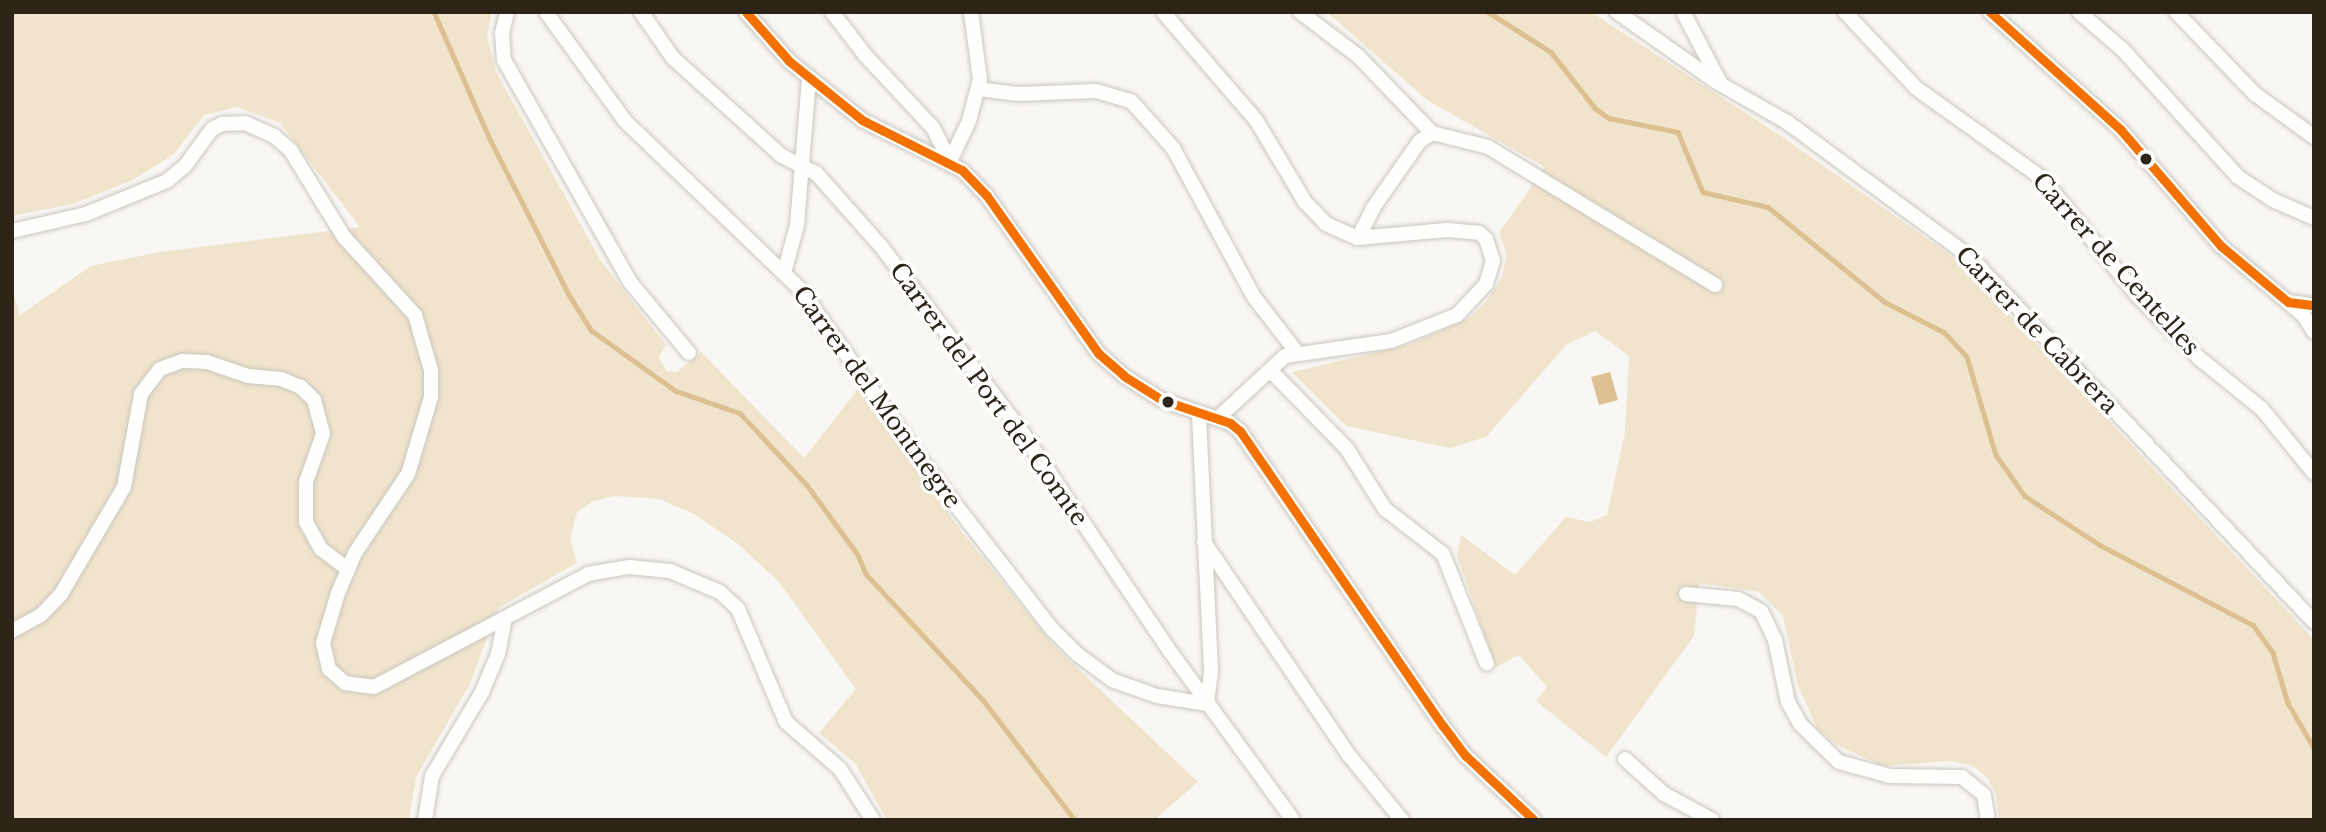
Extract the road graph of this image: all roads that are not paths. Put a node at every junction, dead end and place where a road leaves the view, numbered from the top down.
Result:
1 (507, 12) edge
2 (546, 12) edge
3 (641, 12) edge
4 (746, 12) edge
5 (832, 12) edge
6 (971, 12) edge
7 (1163, 12) edge
8 (1300, 12) edge
9 (1618, 12) edge
10 (1683, 12) edge
11 (1845, 12) edge
12 (1990, 12) edge
13 (2079, 12) edge
14 (2176, 12) edge
15 (809, 78) junction
16 (1721, 85) junction
17 (978, 89) junction
18 (1432, 133) junction
19 (2314, 138) edge
20 (950, 161) junction
21 (800, 164) junction
22 (2314, 218) edge
23 (12, 231) edge
24 (1358, 238) junction
25 (784, 273) junction
26 (1715, 285) dead end
27 (2288, 302) junction
28 (2314, 305) edge
29 (2314, 332) edge
30 (688, 353) dead end
31 (1298, 354) junction
32 (1270, 370) junction
33 (1199, 414) junction
34 (1218, 418) junction
35 (2314, 473) edge
36 (1204, 542) junction
37 (346, 568) junction
38 (1686, 594) dead end
39 (505, 618) junction
40 (2314, 622) edge
41 (12, 631) edge
42 (1487, 664) dead end
43 (1207, 704) junction
44 (1625, 759) dead end
45 (425, 820) edge
46 (873, 820) edge
47 (1293, 820) edge
48 (1402, 820) edge
49 (1534, 820) edge
50 (1712, 820) edge
51 (1989, 820) edge

1 - 30 street
2 - 25 street, Carrer del Montnegre
3 - 21 street, Carrer del Port del Comte
4 - 15 street
5 - 20 street
6 - 17 street
7 - 24 street
8 - 18 street
9 - 16 street, Carrer de Cabrera
10 - 16 street
11 - 35 street, Carrer de Centelles
12 - 27 street
13 - 22 street
14 - 19 street
15 - 20 street
15 - 21 street
16 - 40 street, Carrer de Cabrera
17 - 20 street
17 - 31 street
18 - 24 street
18 - 26 street
20 - 33 street
21 - 25 street
21 - 43 street, Carrer del Port del Comte
23 - 37 street
24 - 31 street
25 - 43 street, Carrer del Montnegre
27 - 28 street
27 - 29 street
31 - 32 street
32 - 34 street
32 - 42 street
33 - 34 street
33 - 36 street
34 - 49 street
36 - 43 street
36 - 48 street
37 - 39 street
37 - 41 street
38 - 51 street
39 - 45 street
39 - 46 street
43 - 47 street, Carrer del Port del Comte
44 - 50 street

